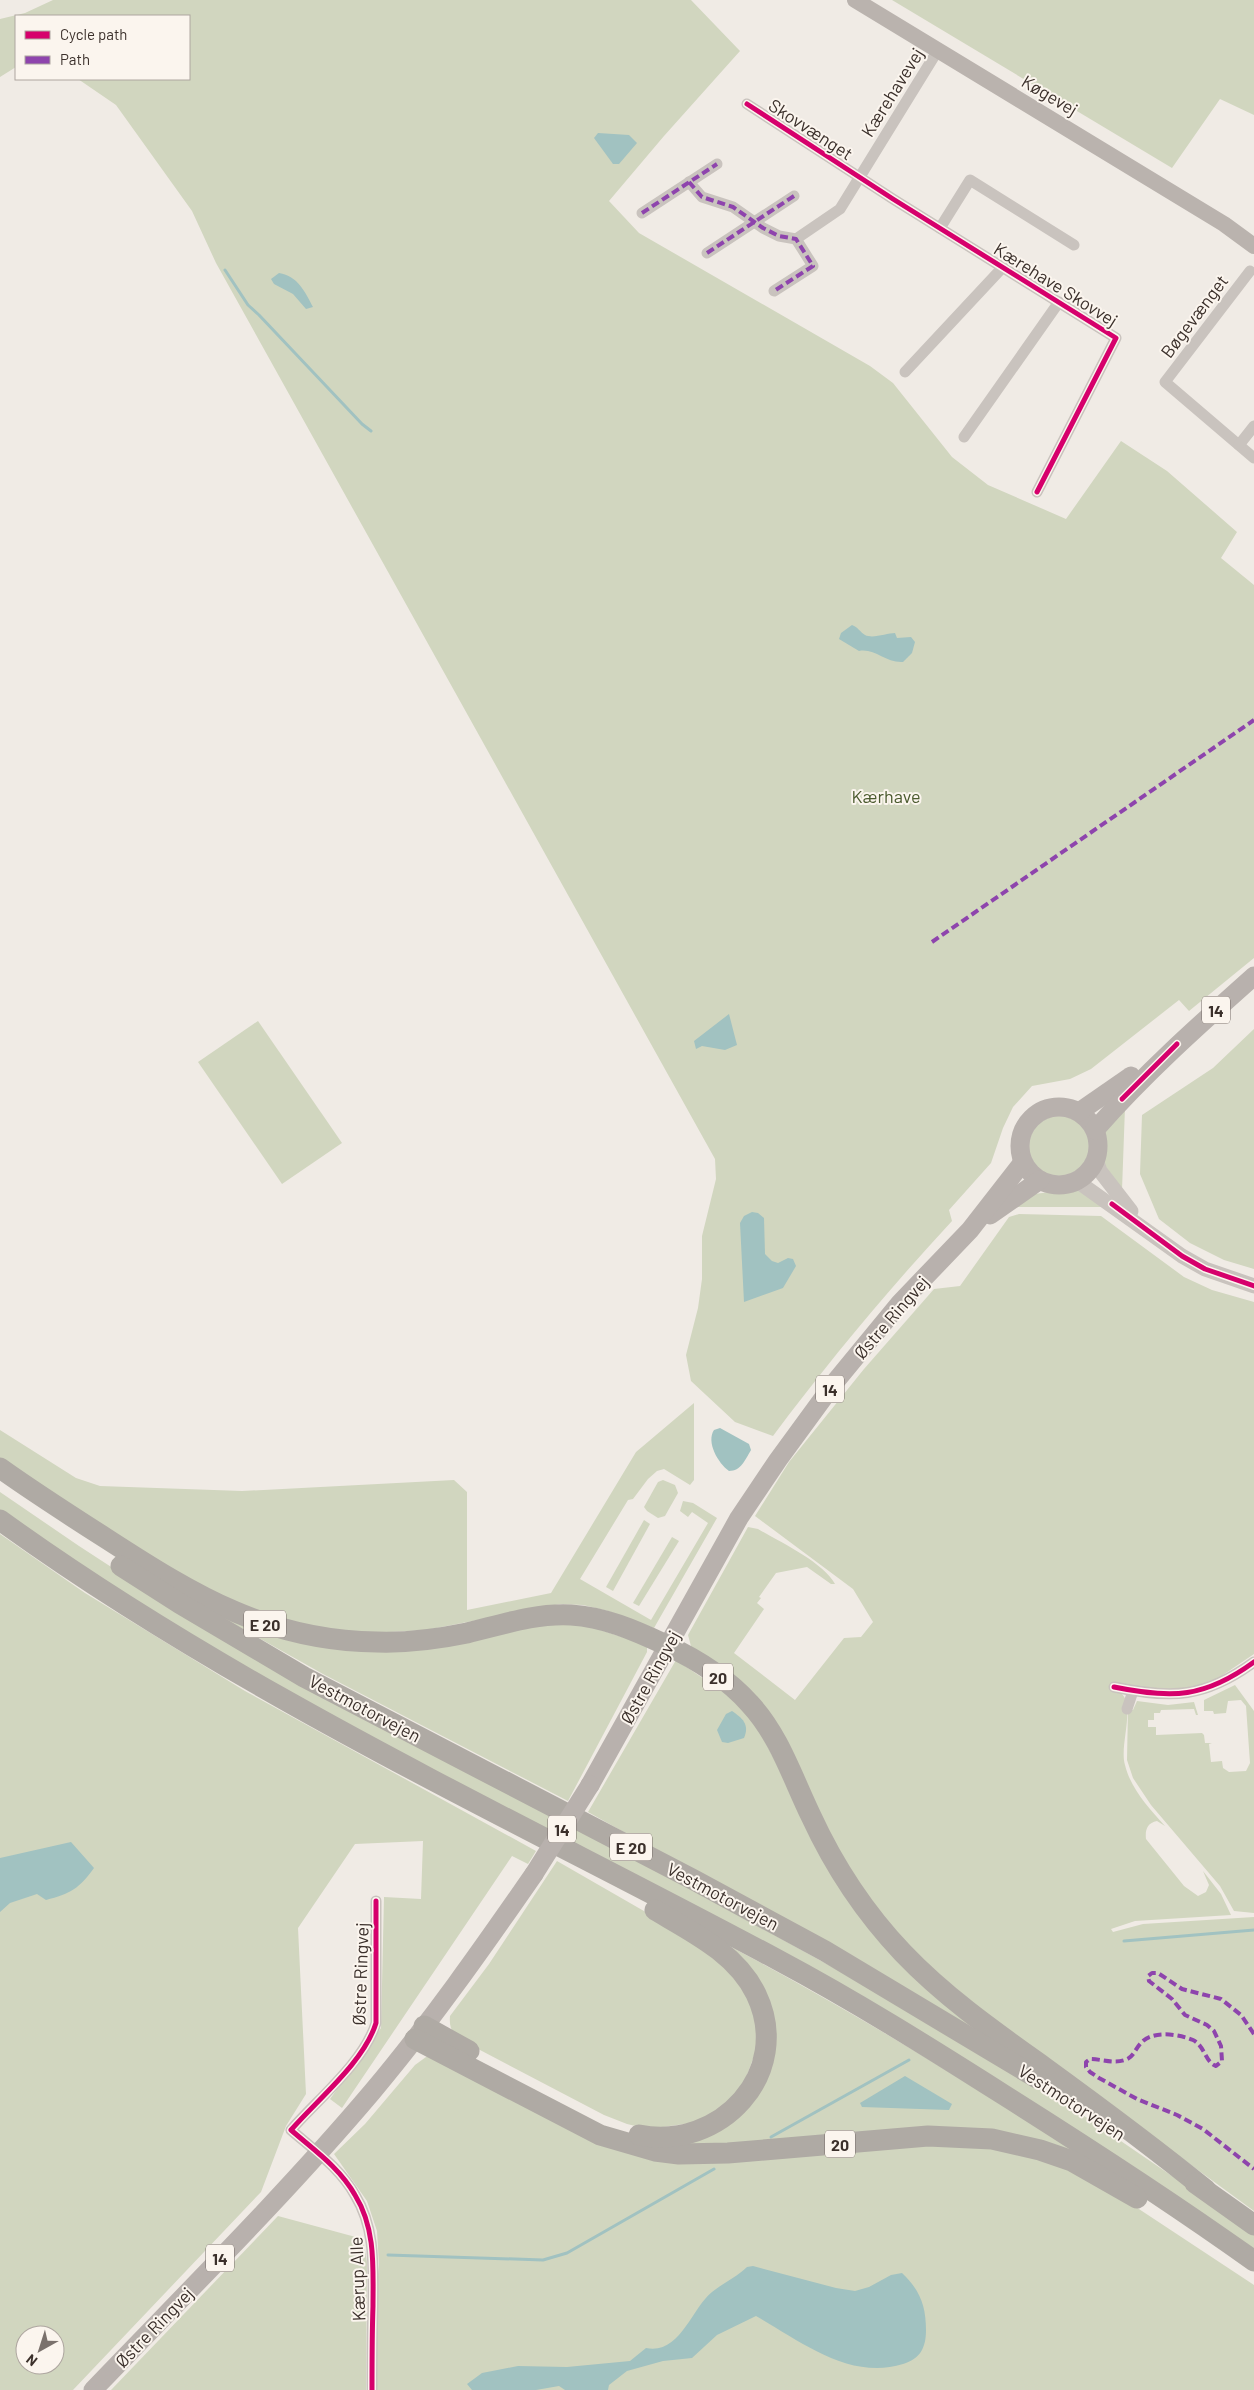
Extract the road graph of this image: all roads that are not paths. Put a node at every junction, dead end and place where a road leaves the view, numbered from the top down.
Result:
1 (855, 0) edge
2 (938, 50) junction
3 (747, 104) dead end
4 (717, 164) dead end
5 (861, 176) junction
6 (689, 182) junction
7 (794, 196) dead end
8 (642, 213) dead end
9 (755, 221) junction
10 (1224, 224) junction
11 (940, 228) junction
12 (1254, 236) edge
13 (796, 239) junction
14 (1074, 245) dead end
15 (1254, 246) edge
16 (708, 253) dead end
17 (1003, 267) junction
18 (1250, 270) dead end
19 (774, 291) dead end
20 (1060, 302) junction
21 (904, 372) dead end
22 (1254, 426) edge
23 (964, 437) dead end
24 (1239, 445) junction
25 (1254, 458) edge
26 (1037, 492) dead end
27 (1254, 976) edge
28 (1177, 1044) junction
29 (1079, 1112) junction
30 (1095, 1130) junction
31 (1096, 1160) junction
32 (1023, 1162) junction
33 (1040, 1180) junction
34 (1077, 1180) junction
35 (1144, 1227) junction
36 (970, 1230) junction
37 (1254, 1286) edge
38 (0, 1468) edge
39 (0, 1482) edge
40 (0, 1520) edge
41 (667, 1646) junction
42 (1254, 1662) edge
43 (1114, 1686) dead end
44 (1133, 1691) junction
45 (1127, 1709) dead end
46 (442, 1784) junction
47 (376, 1901) dead end
48 (420, 2032) junction
49 (318, 2154) junction
50 (1206, 2190) junction
51 (1254, 2225) edge
52 (1254, 2261) edge
53 (1254, 2277) edge
54 (93, 2390) edge
55 (372, 2390) edge

1 - 2 main road, Køgevej
2 - 5 street, Kærehavevej
2 - 10 main road, Køgevej
3 - 5 street, Skovvænget
4 - 6 street
5 - 11 street, Kærehave Skovvej
5 - 13 street, Kærehavevej
6 - 8 street
6 - 9 street
7 - 9 street
9 - 13 street
9 - 16 street
10 - 12 main road, Køgevej
10 - 15 main road, Køgevej
11 - 14 street
11 - 17 street, Kærehave Skovvej
13 - 19 street
17 - 20 street, Kærehave Skovvej
17 - 21 street, Kærehave Skovvej
18 - 24 street, Bøgevænget
20 - 23 street, Kærehave Skovvej
20 - 26 street, Kærehave Skovvej
22 - 24 street
24 - 25 street
27 - 28 main road, 14
28 - 29 main road, 14
28 - 30 main road, 14
29 - 30 main road
29 - 32 main road
30 - 31 main road
31 - 34 main road
31 - 35 street
32 - 33 main road
32 - 36 main road, Østre Ringvej / 14
33 - 34 main road
33 - 36 main road, Østre Ringvej / 14
34 - 35 street
35 - 37 street
36 - 41 main road, Østre Ringvej / 14
38 - 41 highway, E 20
39 - 50 highway, Vestmotorvejen / E 20
40 - 46 highway, Vestmotorvejen / E 20
41 - 48 main road, Østre Ringvej / 14, bridge
41 - 50 highway, 20
42 - 44 street
43 - 44 street
44 - 45 street
46 - 48 highway
46 - 52 highway, Vestmotorvejen / E 20
47 - 49 street, Østre Ringvej
48 - 49 main road, Østre Ringvej / 14
48 - 53 highway, 20
49 - 54 main road, Østre Ringvej / 14
49 - 55 street, Kærup Alle
50 - 51 highway, Vestmotorvejen / E 20

